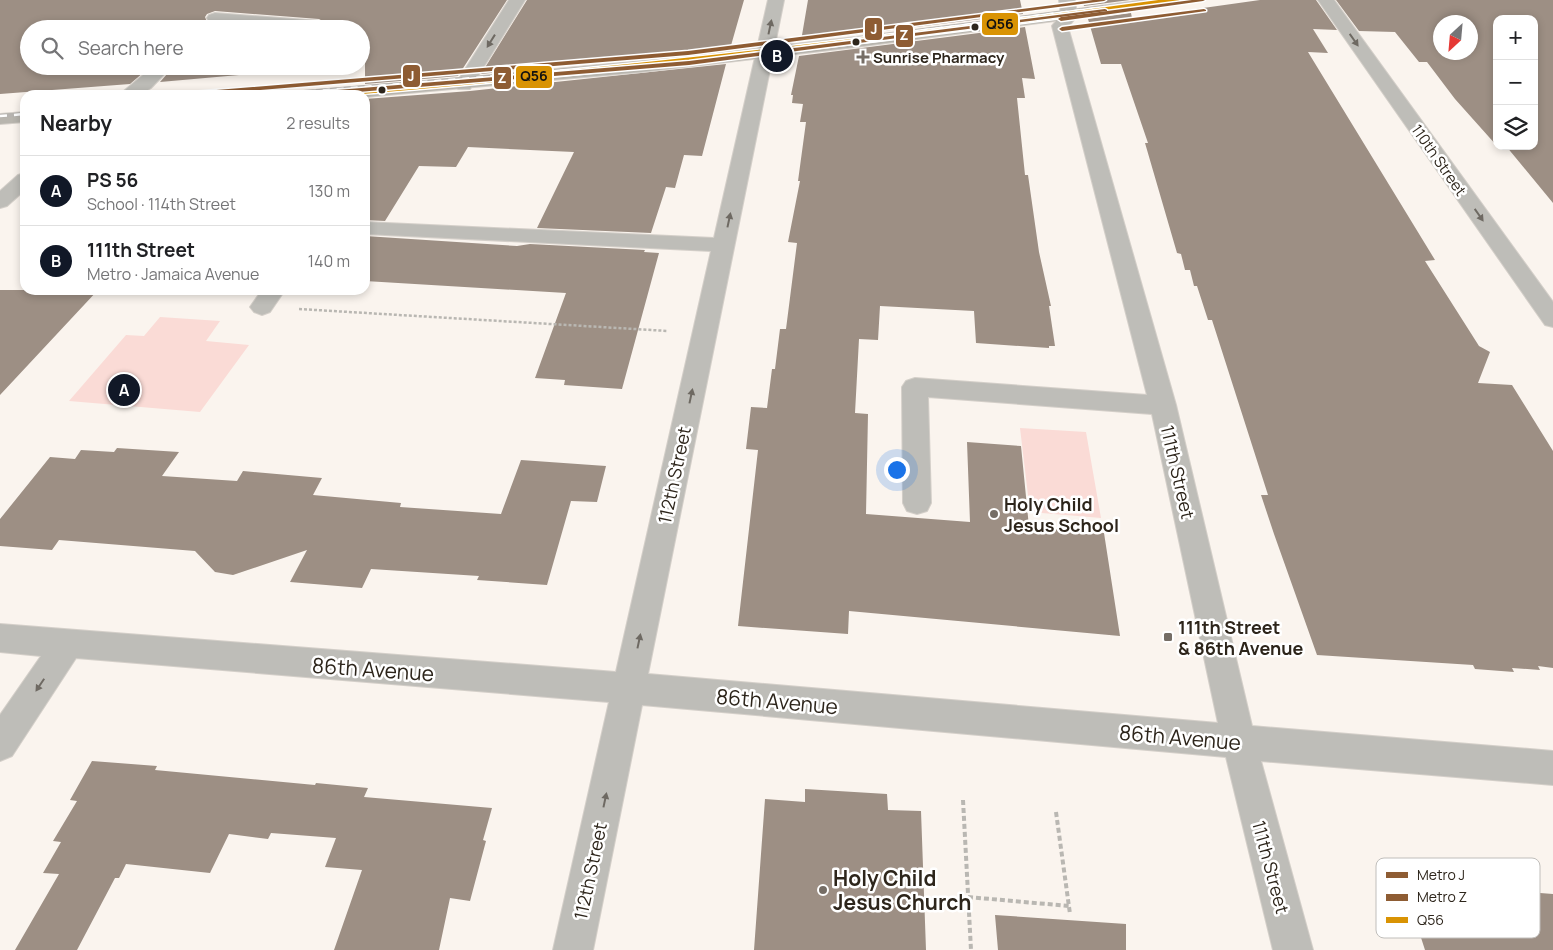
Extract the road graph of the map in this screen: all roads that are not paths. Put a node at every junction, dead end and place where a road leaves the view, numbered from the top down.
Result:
1 (517, 0) edge
2 (776, 0) edge
3 (1177, 0) edge
4 (1326, 0) edge
5 (229, 6) dead end
6 (1068, 8) edge
7 (213, 20) edge
8 (764, 54) junction
9 (155, 75) edge
10 (464, 85) junction
11 (136, 90) edge
12 (370, 91) edge
13 (20, 117) edge
14 (0, 119) edge
15 (20, 184) edge
16 (0, 203) edge
17 (20, 205) edge
18 (370, 228) edge
19 (723, 245) junction
20 (1553, 320) edge
21 (1163, 404) junction
22 (917, 503) dead end
23 (0, 638) edge
24 (67, 645) junction
25 (628, 688) junction
26 (1239, 742) junction
27 (0, 744) edge
28 (1553, 768) edge
29 (573, 950) edge
30 (1293, 950) edge

1 -> 10 street
8 -> 2 street, 112th Street
3 - 6 main road
4 -> 20 street, 110th Street
5 - 7 street
6 - 8 main road
6 - 21 street, 111th Street
8 - 10 main road
19 -> 8 street, 112th Street
9 - 11 street
10 - 12 main road
13 - 14 main road
15 - 16 street
16 - 17 street
18 - 19 street
25 -> 19 street, 112th Street
21 - 22 street
21 - 26 street, 111th Street
23 - 24 street, 86th Avenue
24 - 25 street, 86th Avenue
24 -> 27 street
25 - 26 street, 86th Avenue
29 -> 25 street, 112th Street
26 - 28 street, 86th Avenue
26 - 30 street, 111th Street

